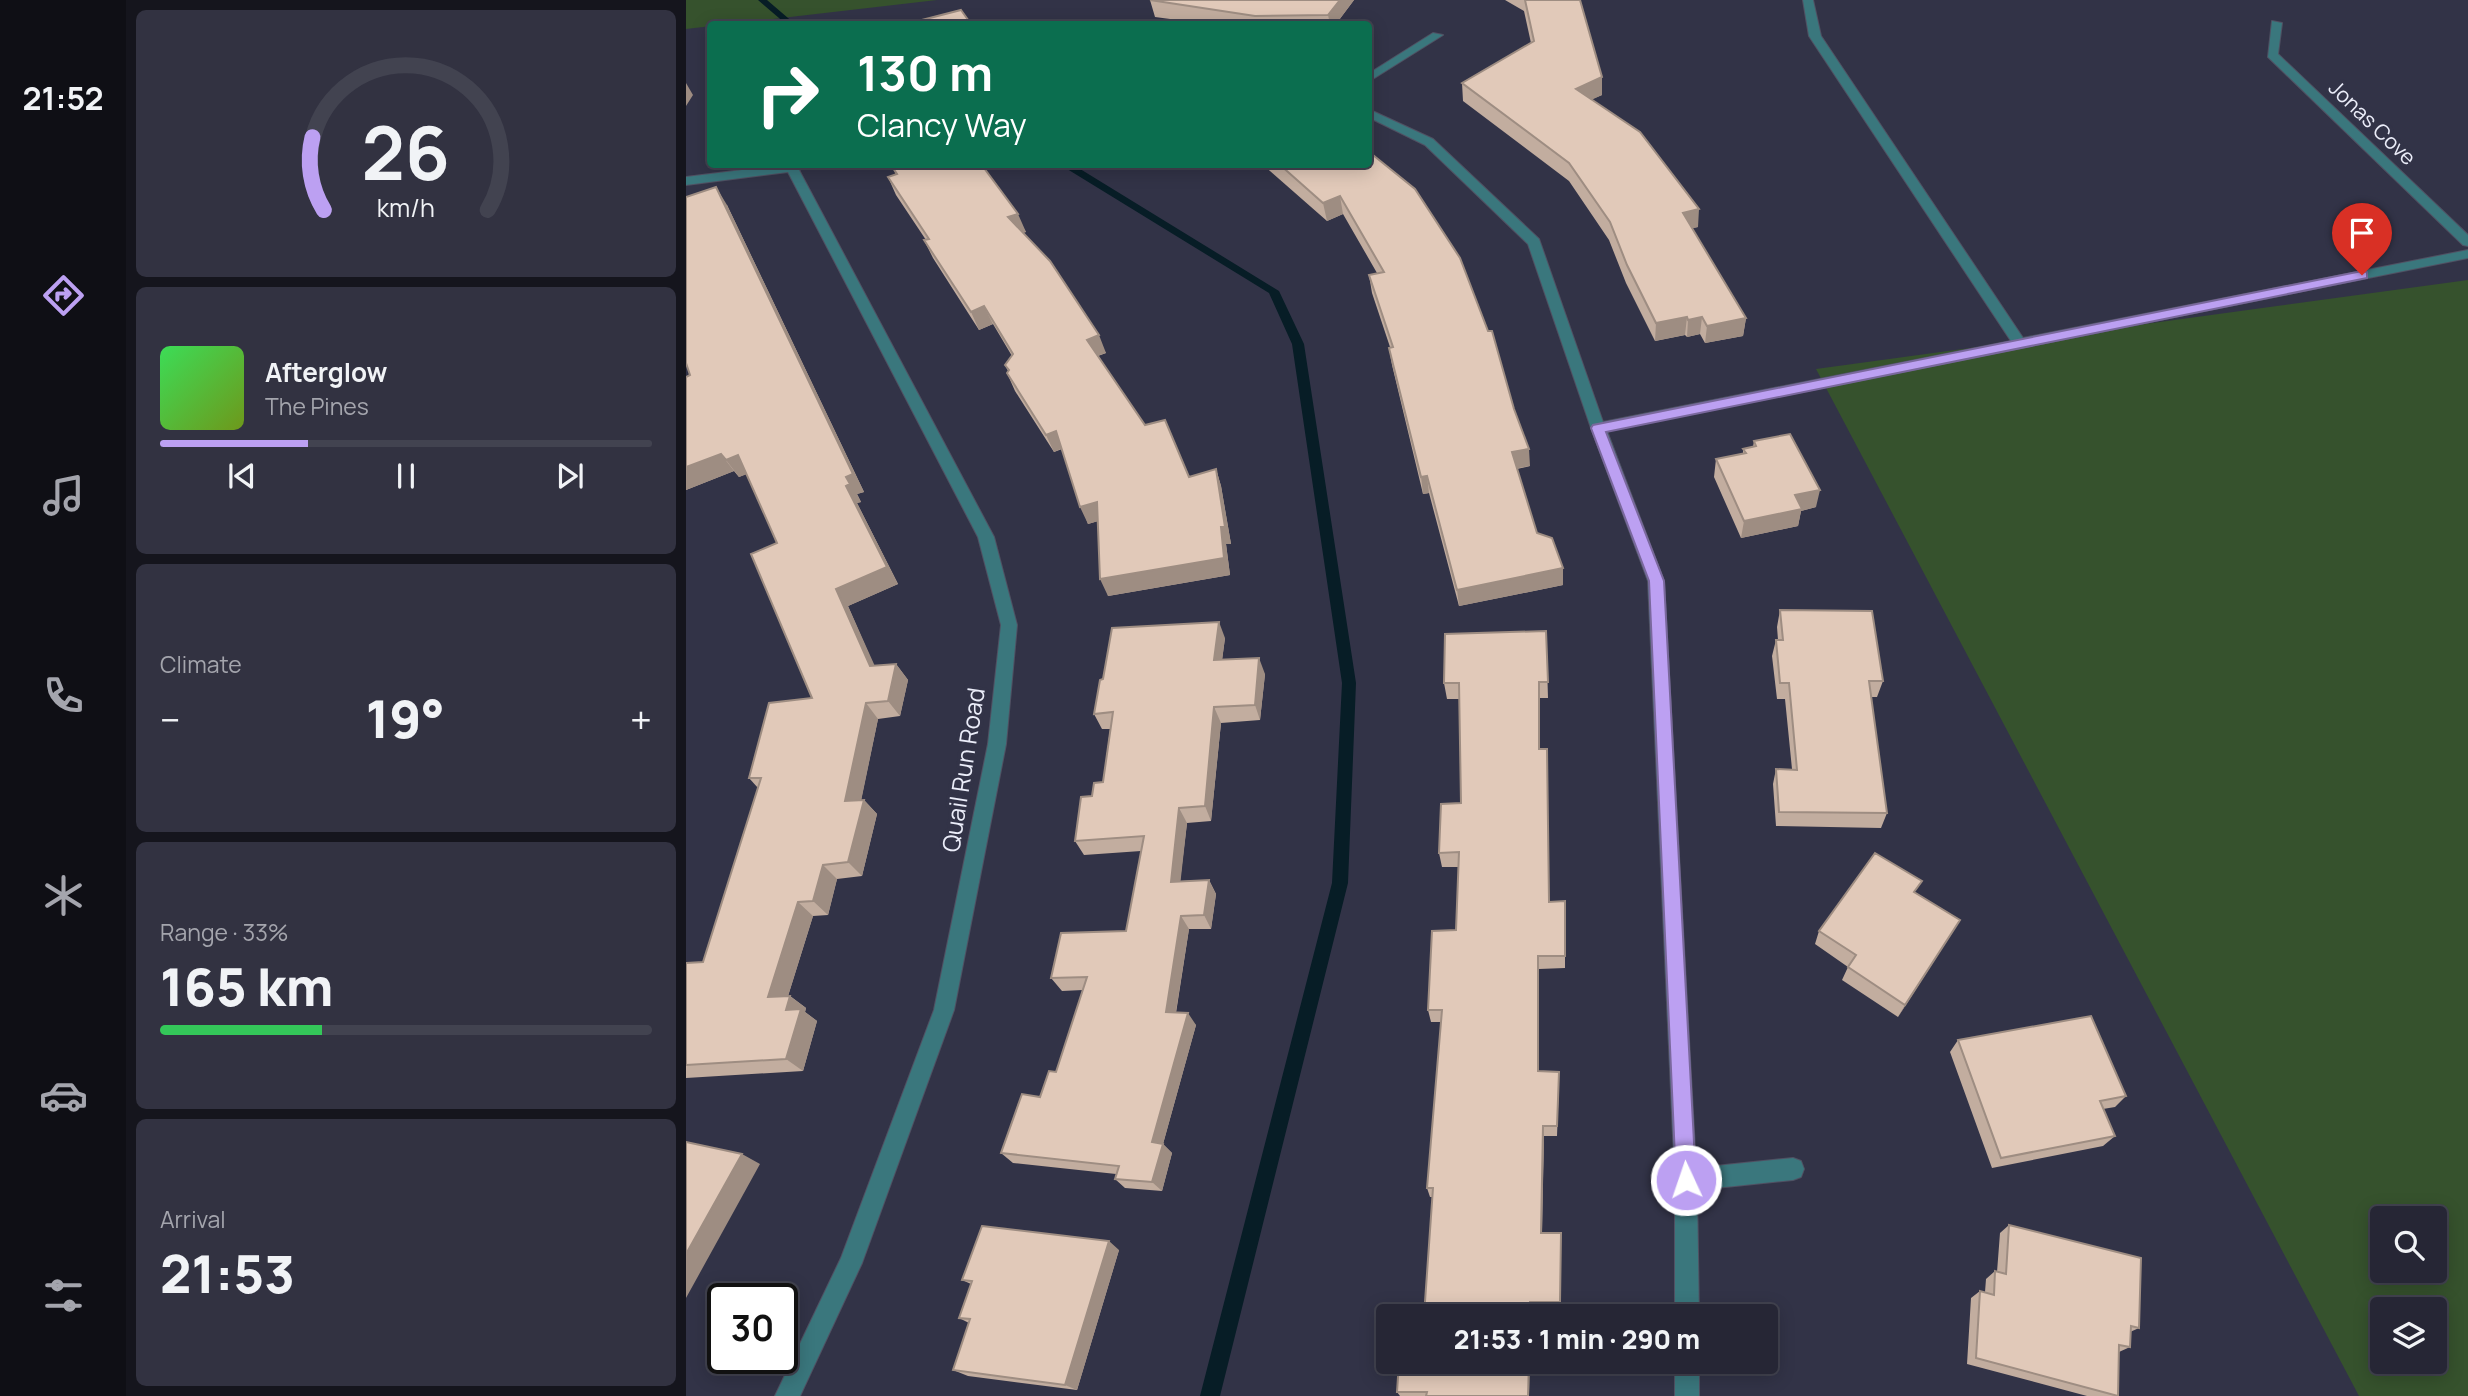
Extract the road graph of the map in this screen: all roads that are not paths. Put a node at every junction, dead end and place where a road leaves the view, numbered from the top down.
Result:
1 (1808, 0) edge
2 (2276, 23) dead end
3 (1437, 36) dead end
4 (1372, 77) edge
5 (1372, 114) edge
6 (790, 168) edge
7 (799, 168) edge
8 (686, 181) edge
9 (2468, 242) edge
10 (2468, 254) edge
11 (2020, 344) junction
12 (1598, 428) junction
13 (1793, 1169) dead end
14 (1686, 1180) junction
15 (1687, 1304) edge
16 (1687, 1374) edge
17 (787, 1396) edge
18 (1688, 1396) edge

1 - 11 street
2 - 9 street, Jonas Cove
3 - 4 street
5 - 12 street
6 - 8 street
7 - 17 street, Quail Run Road
10 - 11 street
11 - 12 street
12 - 14 street
13 - 14 street
14 - 15 street
16 - 18 street

